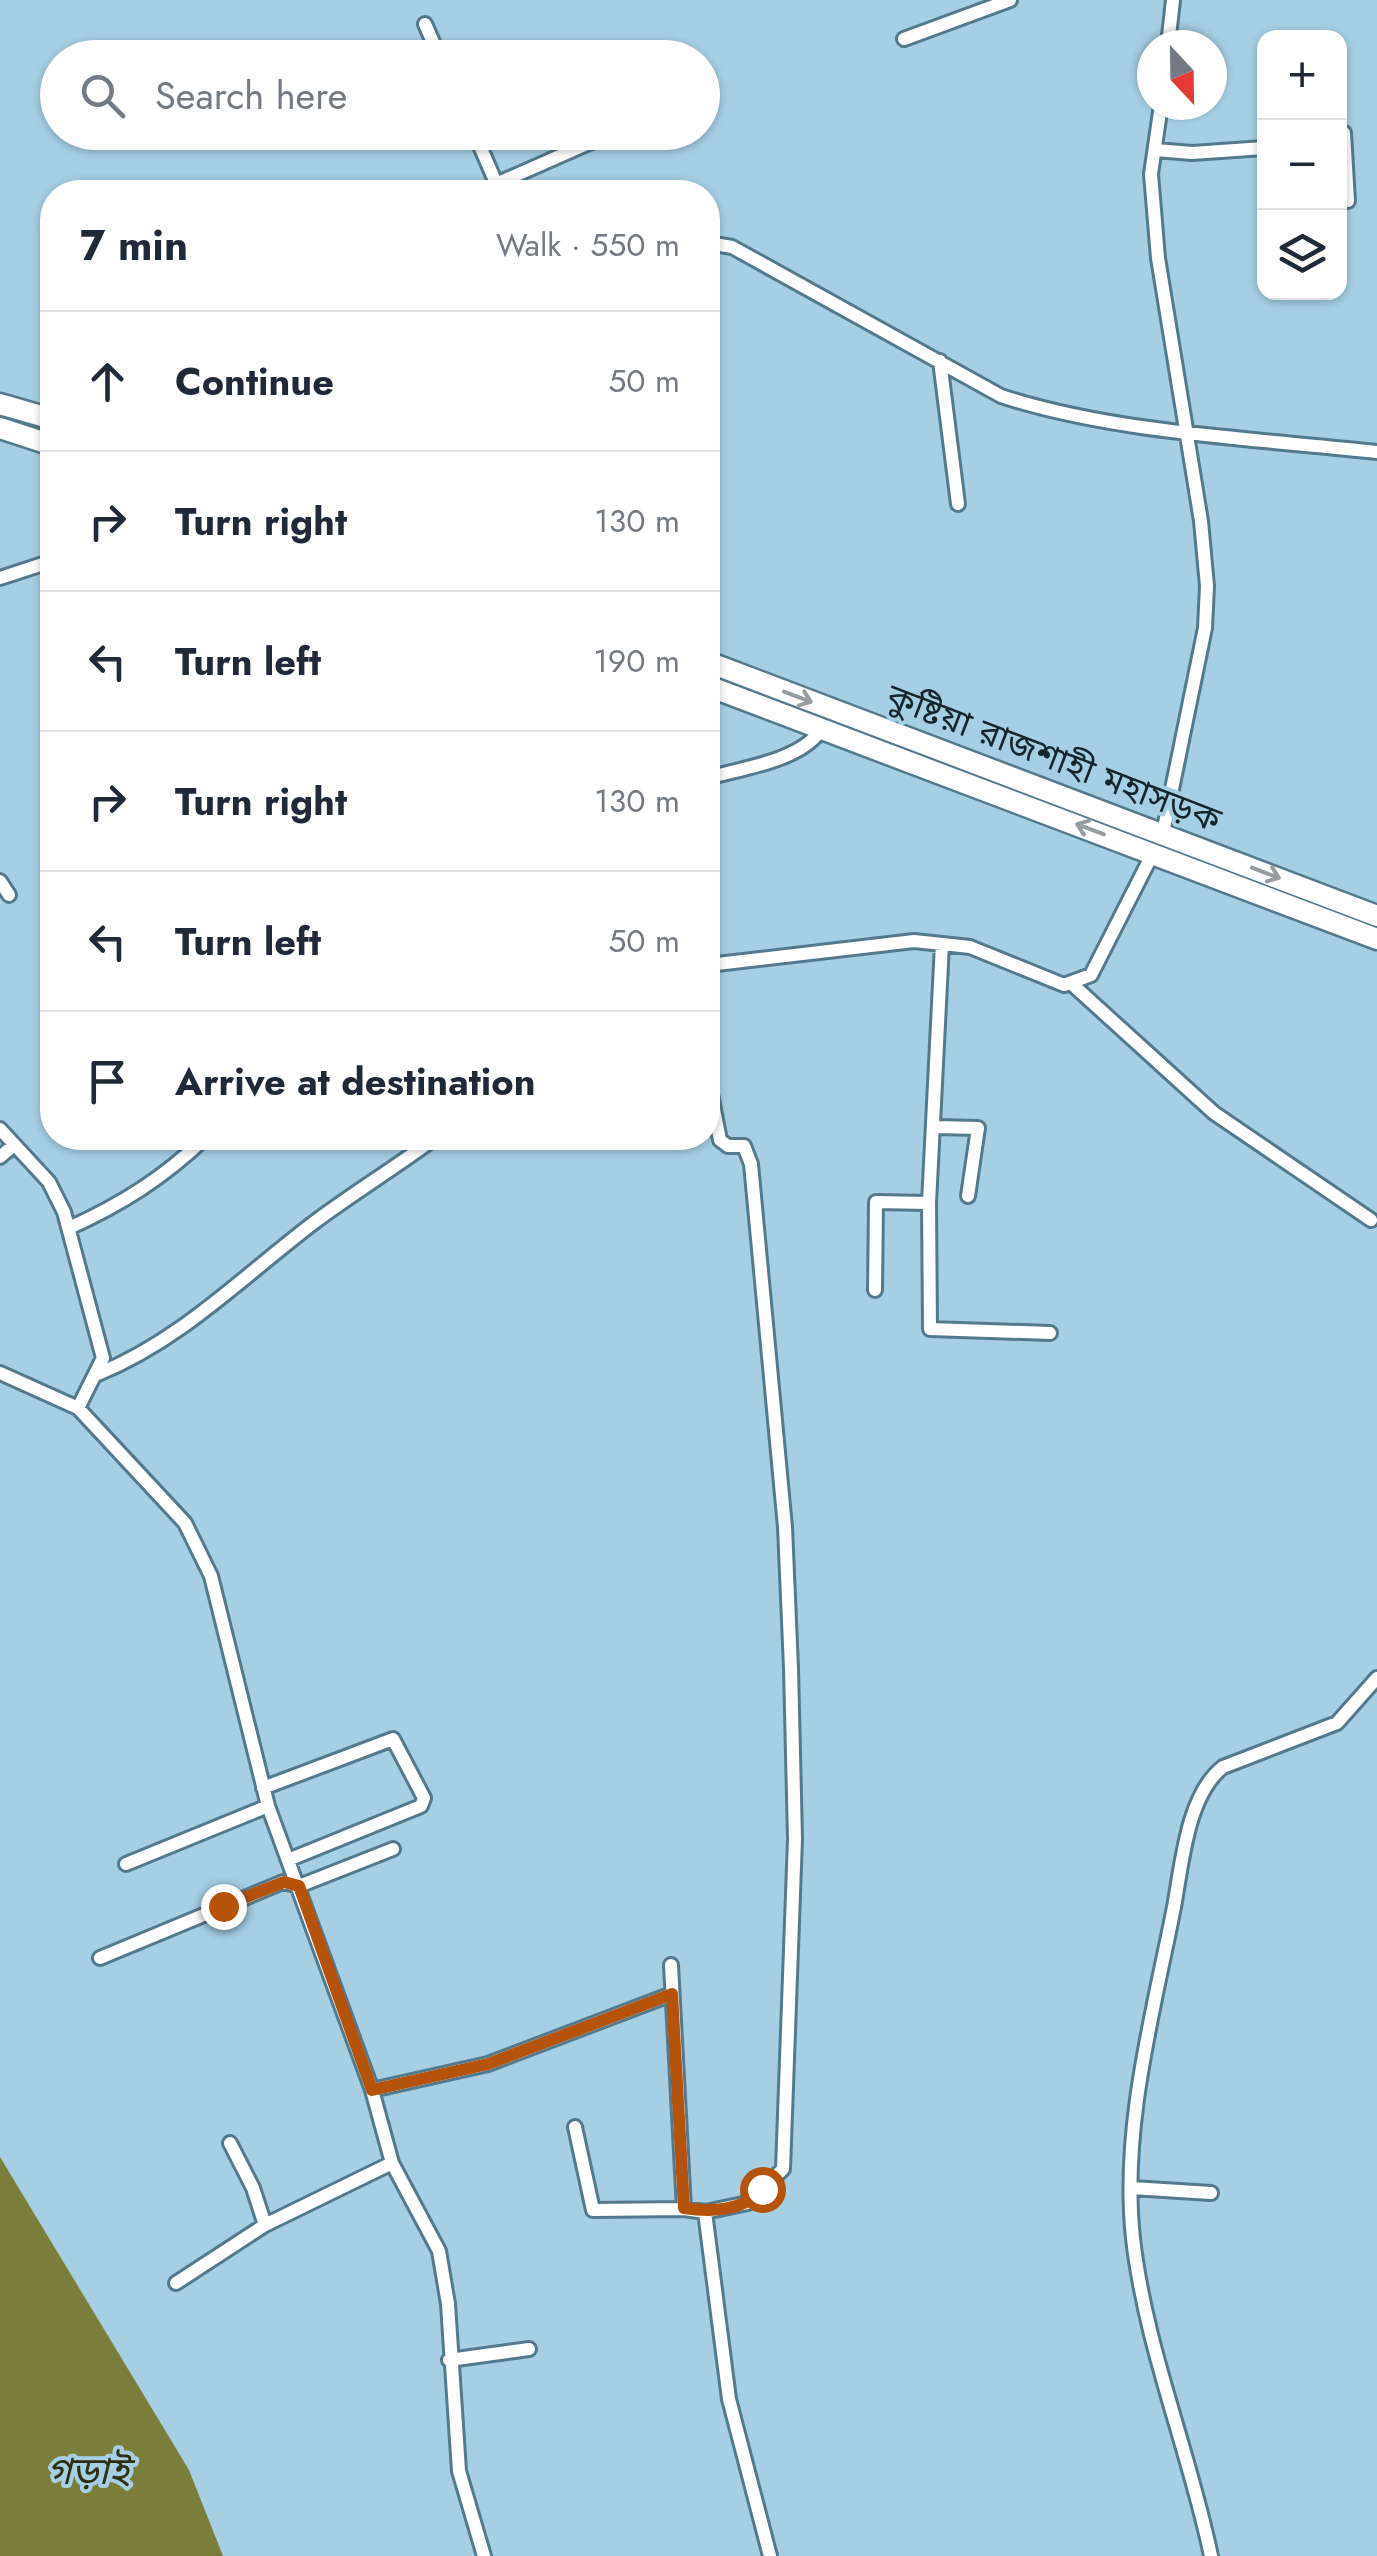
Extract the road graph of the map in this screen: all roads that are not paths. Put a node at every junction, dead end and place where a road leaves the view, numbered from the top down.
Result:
1 (1010, 0) edge
2 (1174, 0) edge
3 (425, 24) dead end
4 (1170, 30) edge
5 (904, 39) dead end
6 (432, 40) edge
7 (1159, 120) edge
8 (1257, 149) edge
9 (482, 150) edge
10 (577, 150) edge
11 (1156, 150) junction
12 (495, 180) edge
13 (515, 180) edge
14 (1347, 185) edge
15 (1348, 202) dead end
16 (720, 245) edge
17 (940, 361) junction
18 (0, 404) edge
19 (40, 416) edge
20 (0, 428) edge
21 (1186, 431) junction
22 (40, 441) edge
23 (1377, 452) edge
24 (958, 504) dead end
25 (40, 565) edge
26 (0, 578) edge
27 (720, 666) edge
28 (720, 691) edge
29 (820, 730) junction
30 (720, 774) edge
31 (1163, 832) junction
32 (1153, 854) junction
33 (1208, 862) junction
34 (0, 882) edge
35 (9, 894) dead end
36 (1377, 916) edge
37 (1377, 939) edge
38 (942, 944) junction
39 (720, 963) edge
40 (1073, 985) junction
41 (935, 1127) junction
42 (0, 1130) edge
43 (720, 1140) edge
44 (14, 1144) junction
45 (192, 1150) edge
46 (418, 1150) edge
47 (0, 1156) edge
48 (968, 1196) dead end
49 (930, 1204) junction
50 (1371, 1220) dead end
51 (69, 1228) junction
52 (875, 1290) dead end
53 (1050, 1333) dead end
54 (0, 1373) edge
55 (98, 1374) junction
56 (78, 1408) junction
57 (1377, 1678) edge
58 (263, 1788) junction
59 (268, 1806) junction
60 (393, 1849) dead end
61 (288, 1860) junction
62 (126, 1864) dead end
63 (299, 1886) junction
64 (100, 1958) dead end
65 (671, 1965) dead end
66 (672, 1994) junction
67 (372, 2090) junction
68 (576, 2127) dead end
69 (230, 2143) dead end
70 (392, 2163) junction
71 (1132, 2188) junction
72 (1211, 2193) dead end
73 (684, 2208) junction
74 (705, 2212) junction
75 (265, 2225) junction
76 (176, 2283) dead end
77 (529, 2349) dead end
78 (448, 2360) junction
79 (484, 2556) edge
80 (770, 2556) edge
81 (1211, 2556) edge

1 - 5 street
2 - 4 street
3 - 6 street
7 - 11 street
8 - 11 street
9 - 12 street
10 - 13 street
11 - 21 street
14 - 15 street
16 - 17 street
17 - 21 street
17 - 24 street
18 - 19 highway
20 - 22 highway
21 - 23 street
21 - 31 street
25 - 26 street
27 -> 31 highway, কুষ্টিয়া রাজশাহী মহাসড়ক
28 - 29 highway, কুষ্টিয়া রাজশাহী মহাসড়ক
29 - 30 street
32 -> 29 highway, কুষ্টিয়া রাজশাহী মহাসড়ক
31 - 33 highway, কুষ্টিয়া রাজশাহী মহাসড়ক
32 - 33 highway, কুষ্টিয়া রাজশাহী মহাসড়ক
32 - 40 street
33 -> 36 highway, কুষ্টিয়া রাজশাহী মহাসড়ক
33 - 37 highway, কুষ্টিয়া রাজশাহী মহাসড়ক
34 - 35 street
38 - 39 street
38 - 40 street
38 - 41 street
40 - 50 street
41 - 48 street
41 - 49 street
42 - 44 street
43 - 74 street
44 - 47 street
44 - 51 street
45 - 51 street
46 - 55 street
49 - 52 street
49 - 53 street
51 - 55 street
54 - 56 street
55 - 56 street
56 - 58 street
57 - 71 street
58 - 59 street
58 - 61 street
59 - 61 street
59 - 62 street
60 - 63 street
61 - 63 street
63 - 64 street
63 - 67 street
65 - 66 street
66 - 67 street
66 - 73 street
67 - 70 street
68 - 73 street
69 - 75 street
70 - 75 street
70 - 78 street
71 - 72 street
71 - 81 street
73 - 74 street
74 - 80 street
75 - 76 street
77 - 78 street
78 - 79 street

